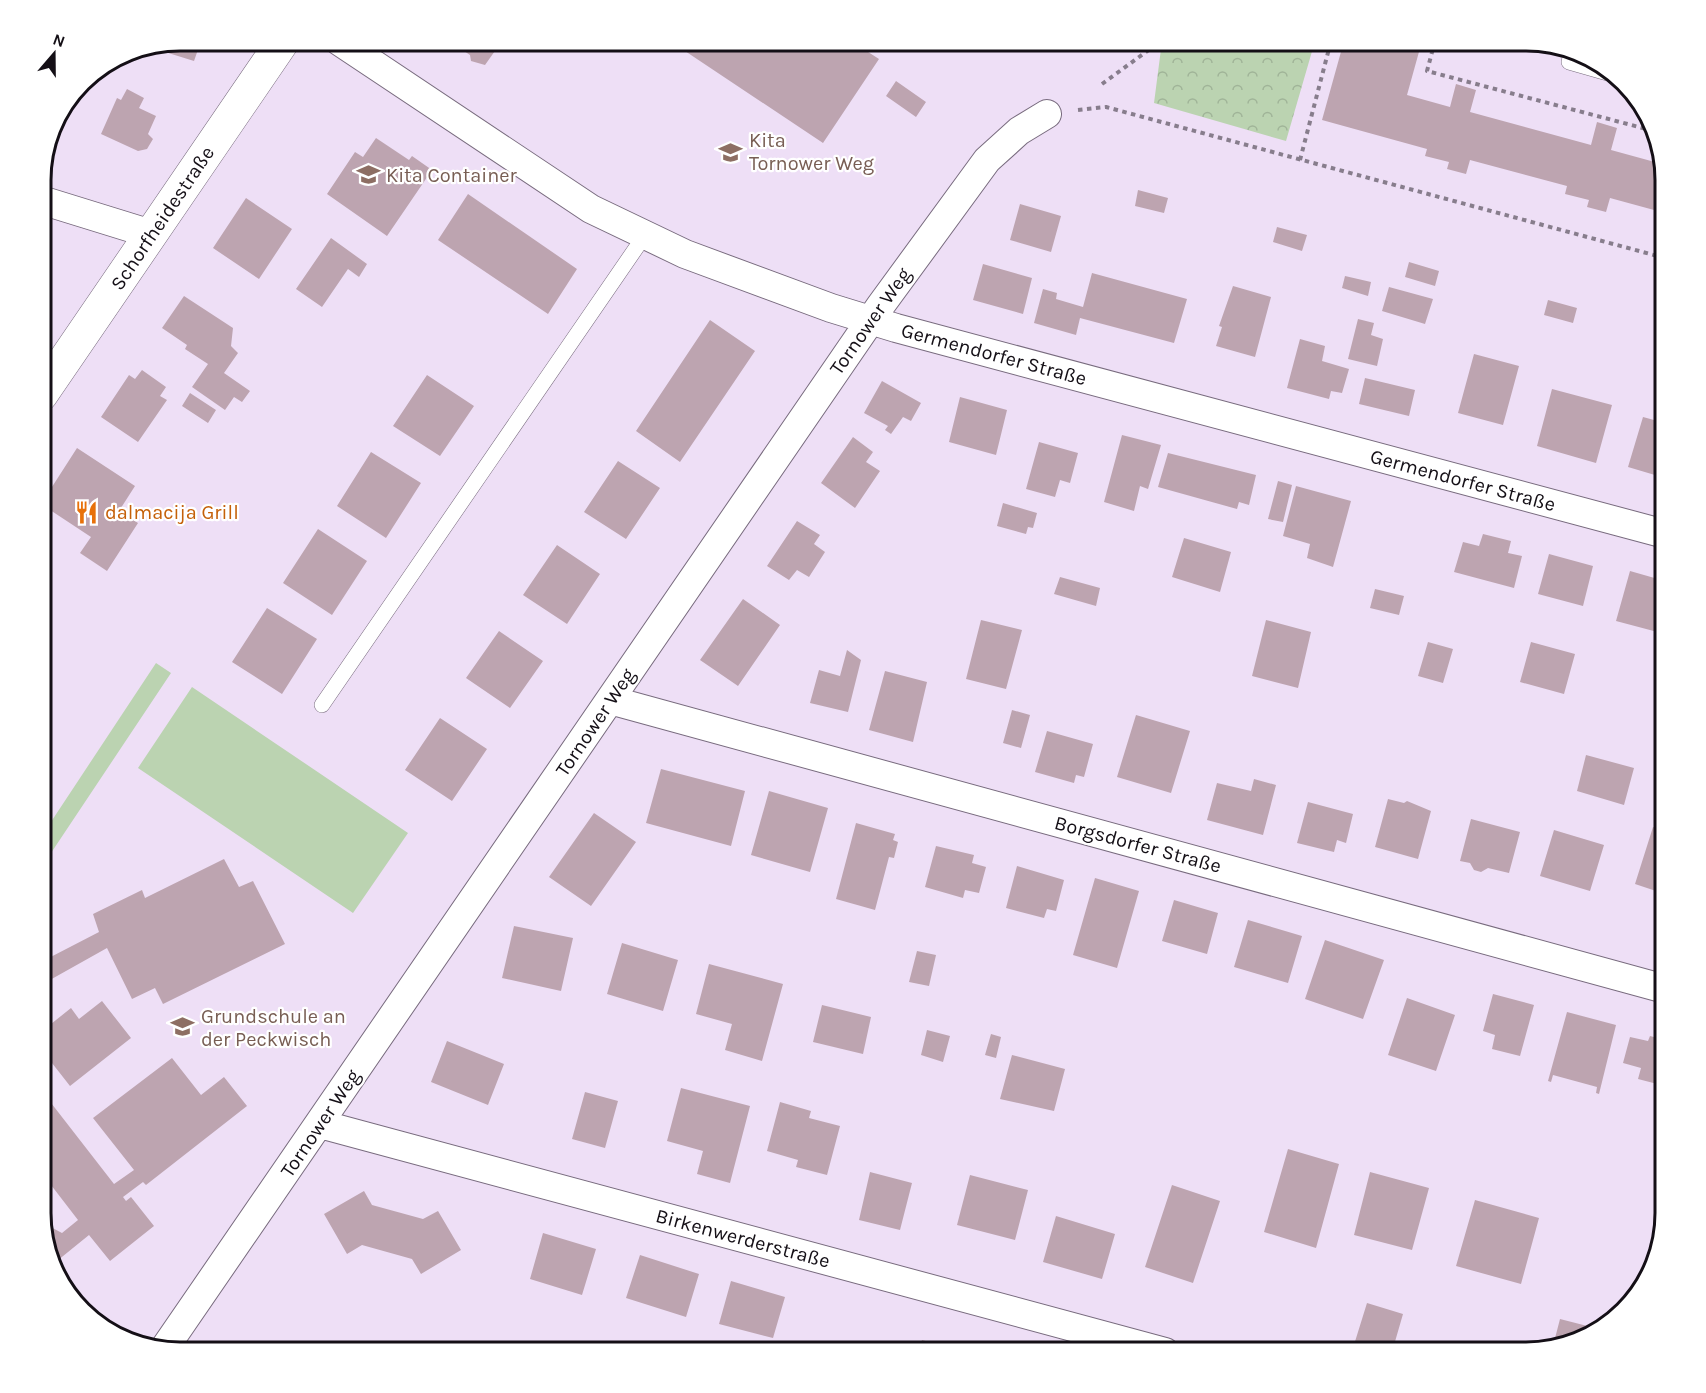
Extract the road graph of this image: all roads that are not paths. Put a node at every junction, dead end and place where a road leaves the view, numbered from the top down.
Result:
1 (276, 51) edge
2 (355, 51) edge
3 (1570, 59) edge
4 (1590, 68) edge
5 (1047, 114) dead end
6 (51, 203) edge
7 (151, 234) junction
8 (645, 235) junction
9 (870, 320) junction
10 (51, 380) edge
11 (1655, 531) edge
12 (610, 700) junction
13 (322, 705) dead end
14 (1655, 986) edge
15 (320, 1124) junction
16 (169, 1342) edge
17 (1124, 1342) edge

1 - 7 main road, Schorfheidestraße
2 - 8 street, Germendorfer Straße
3 - 4 lane
5 - 9 street, Tornower Weg
6 - 7 street
7 - 10 main road, Schorfheidestraße
8 - 9 street, Germendorfer Straße
8 - 13 lane
9 - 11 street, Germendorfer Straße
9 - 12 street, Tornower Weg
12 - 14 street, Borgsdorfer Straße
12 - 15 street, Tornower Weg
15 - 16 street, Tornower Weg
15 - 17 street, Birkenwerderstraße

